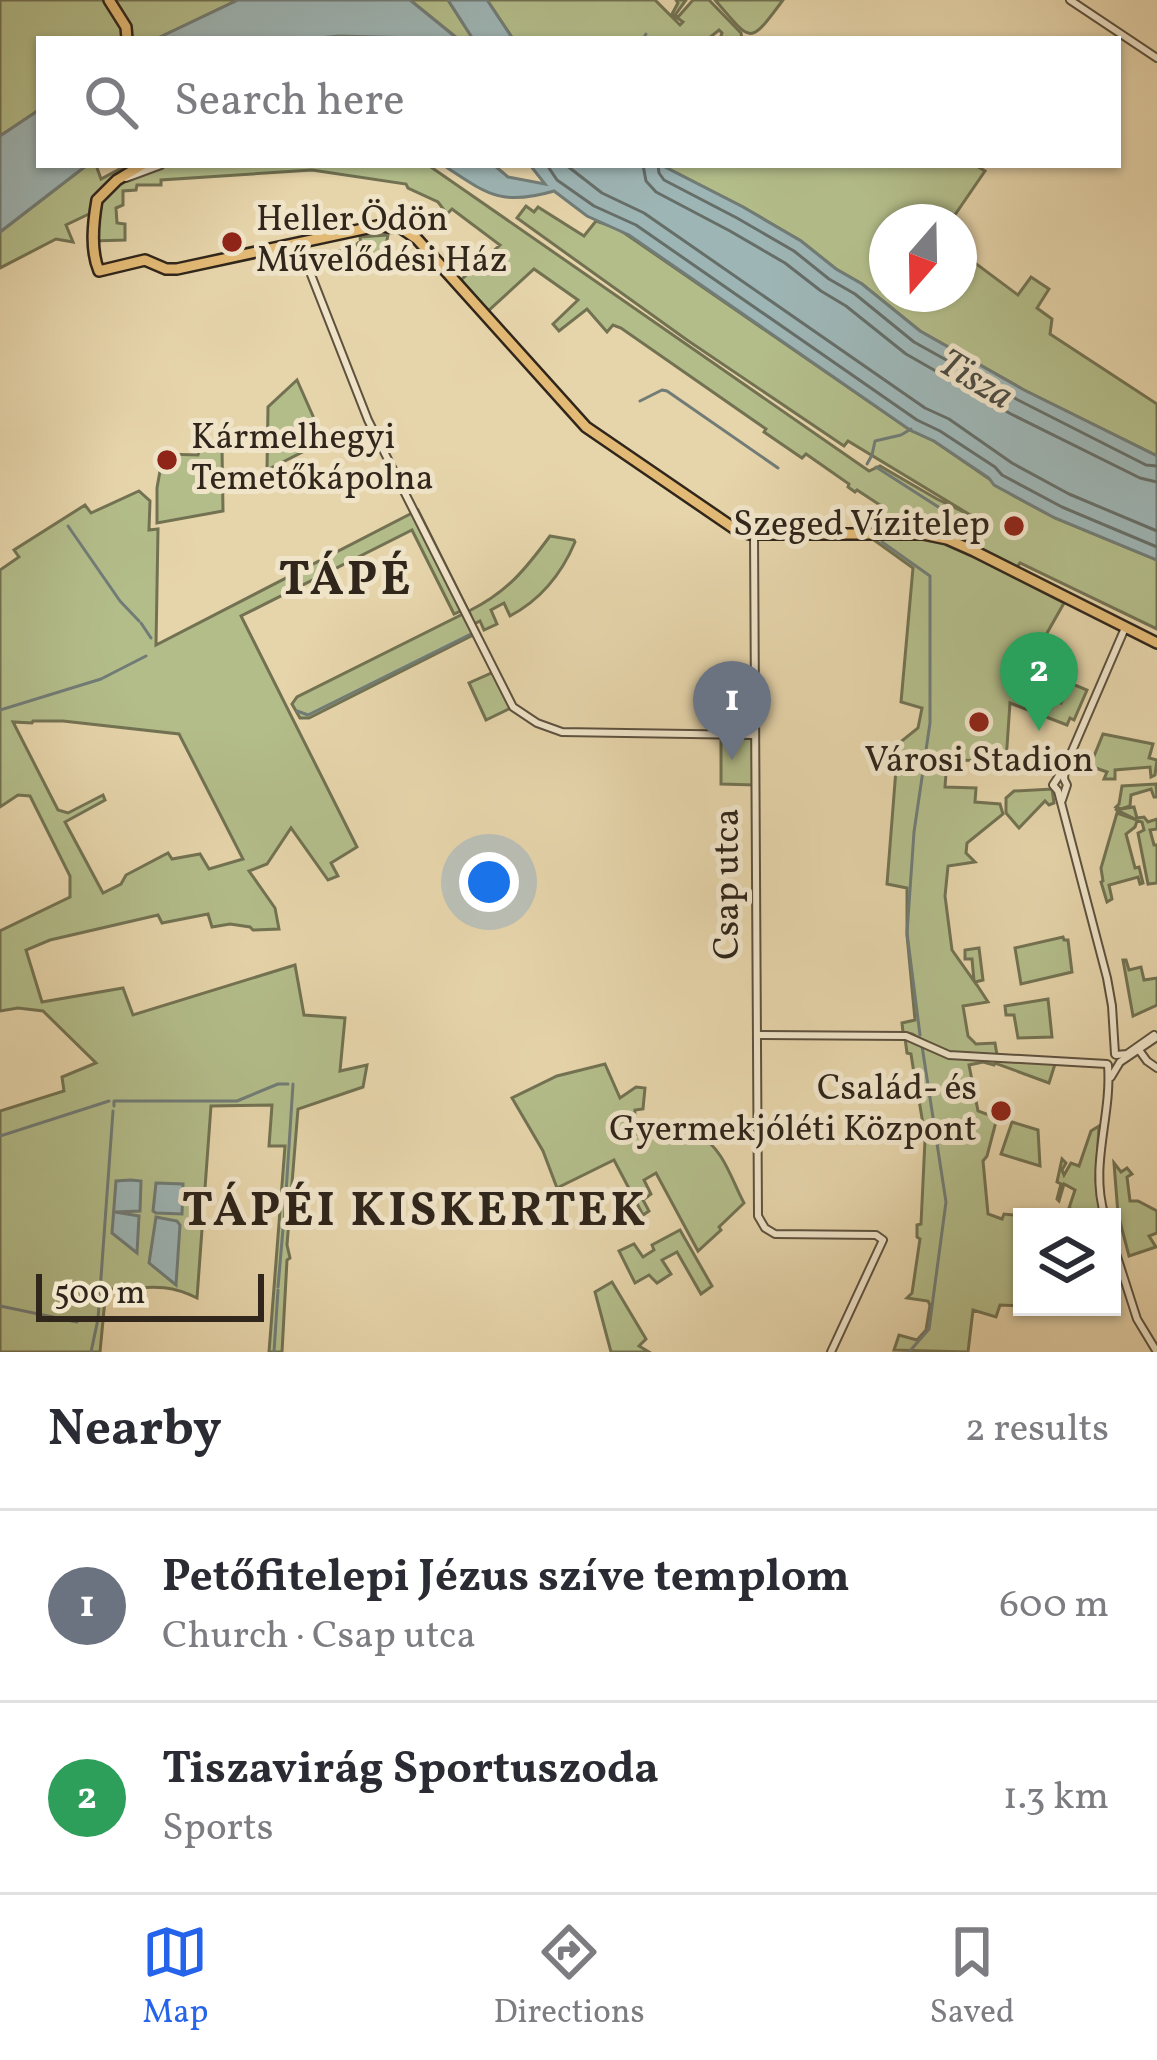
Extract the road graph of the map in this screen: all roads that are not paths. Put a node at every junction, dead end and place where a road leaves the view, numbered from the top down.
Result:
1 (109, 0) edge
2 (1070, 0) edge
3 (127, 36) edge
4 (1157, 58) edge
5 (137, 168) edge
6 (152, 168) edge
7 (117, 180) junction
8 (298, 244) junction
9 (749, 534) junction
10 (1125, 627) junction
11 (1157, 643) edge
12 (755, 735) junction
13 (757, 1035) junction
14 (1157, 1035) edge
15 (1139, 1049) junction
16 (1112, 1060) junction
17 (1157, 1068) edge
18 (1103, 1208) edge
19 (1121, 1267) edge
20 (831, 1352) edge
21 (1157, 1352) edge

1 - 3 main road
2 - 4 street
5 - 7 main road
6 - 7 street
7 - 8 main road
8 - 9 main road
8 - 12 street
9 - 10 main road
9 - 12 street, Csap utca
10 - 11 main road
10 - 16 street
12 - 13 street, Csap utca
13 - 16 street
13 - 20 street, Csap utca
14 - 15 street
15 - 16 street
15 - 17 street
16 - 18 street
19 - 21 street

